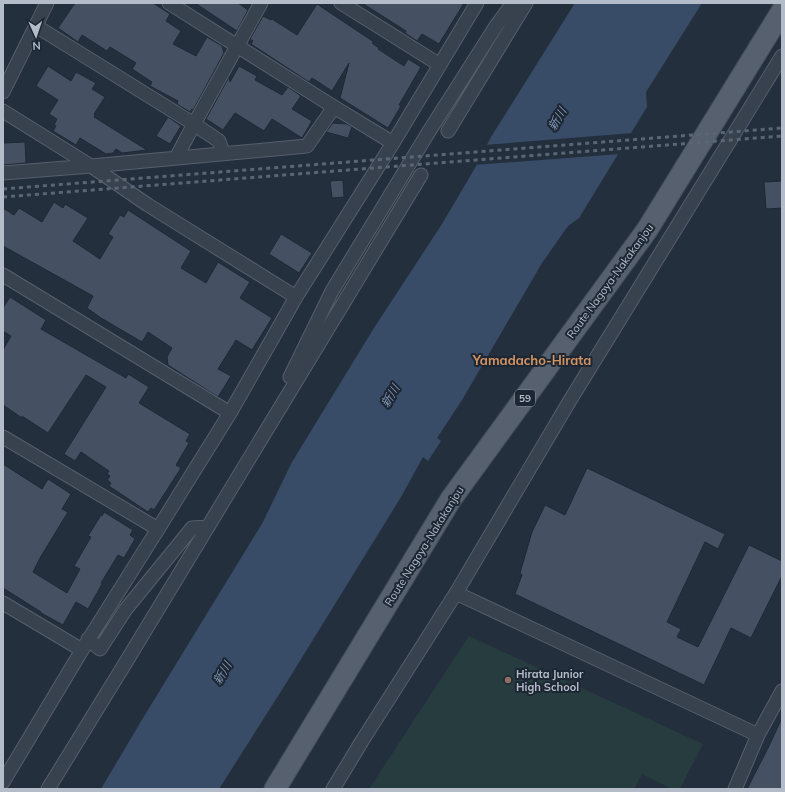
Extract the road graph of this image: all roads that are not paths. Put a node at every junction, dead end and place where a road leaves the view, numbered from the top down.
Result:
1 (47, 3) edge
2 (169, 3) edge
3 (261, 3) edge
4 (342, 3) edge
5 (477, 3) edge
6 (512, 3) edge
7 (526, 3) edge
8 (782, 11) edge
9 (36, 26) junction
10 (238, 46) junction
11 (782, 56) edge
12 (440, 64) junction
13 (3, 92) edge
14 (334, 107) junction
15 (3, 111) edge
16 (194, 124) junction
17 (448, 130) dead end
18 (393, 143) junction
19 (223, 153) junction
20 (176, 158) junction
21 (91, 166) junction
22 (3, 172) edge
23 (421, 175) dead end
24 (3, 275) edge
25 (296, 297) junction
26 (230, 413) junction
27 (3, 437) edge
28 (253, 452) junction
29 (208, 527) junction
30 (158, 529) junction
31 (456, 593) junction
32 (3, 603) edge
33 (85, 645) junction
34 (782, 691) edge
35 (758, 735) junction
36 (7, 766) edge
37 (3, 782) edge
38 (48, 789) edge
39 (275, 789) edge
40 (333, 789) edge
41 (735, 789) edge

1 - 9 street
2 - 10 street
3 - 10 street
4 - 12 street
5 - 12 street
6 - 28 street
7 - 17 street
8 - 39 main road, Route Nagoya-Nakakanjou / 59
9 - 13 street
9 - 16 street
10 - 14 street
10 - 16 street
11 - 31 street
12 - 18 street
14 - 18 street
14 - 19 street
15 - 21 street
16 - 19 street
16 - 20 street
18 - 25 street
19 - 20 street
20 - 21 street
21 - 22 street
21 - 25 street
23 - 28 street
24 - 26 street
25 - 26 street
26 - 30 street
27 - 30 street
28 - 29 street
29 - 33 street
29 - 38 street
30 - 33 street
31 - 35 street
31 - 40 street
32 - 33 street
33 - 36 street
34 - 35 street
35 - 41 street
36 - 37 street

